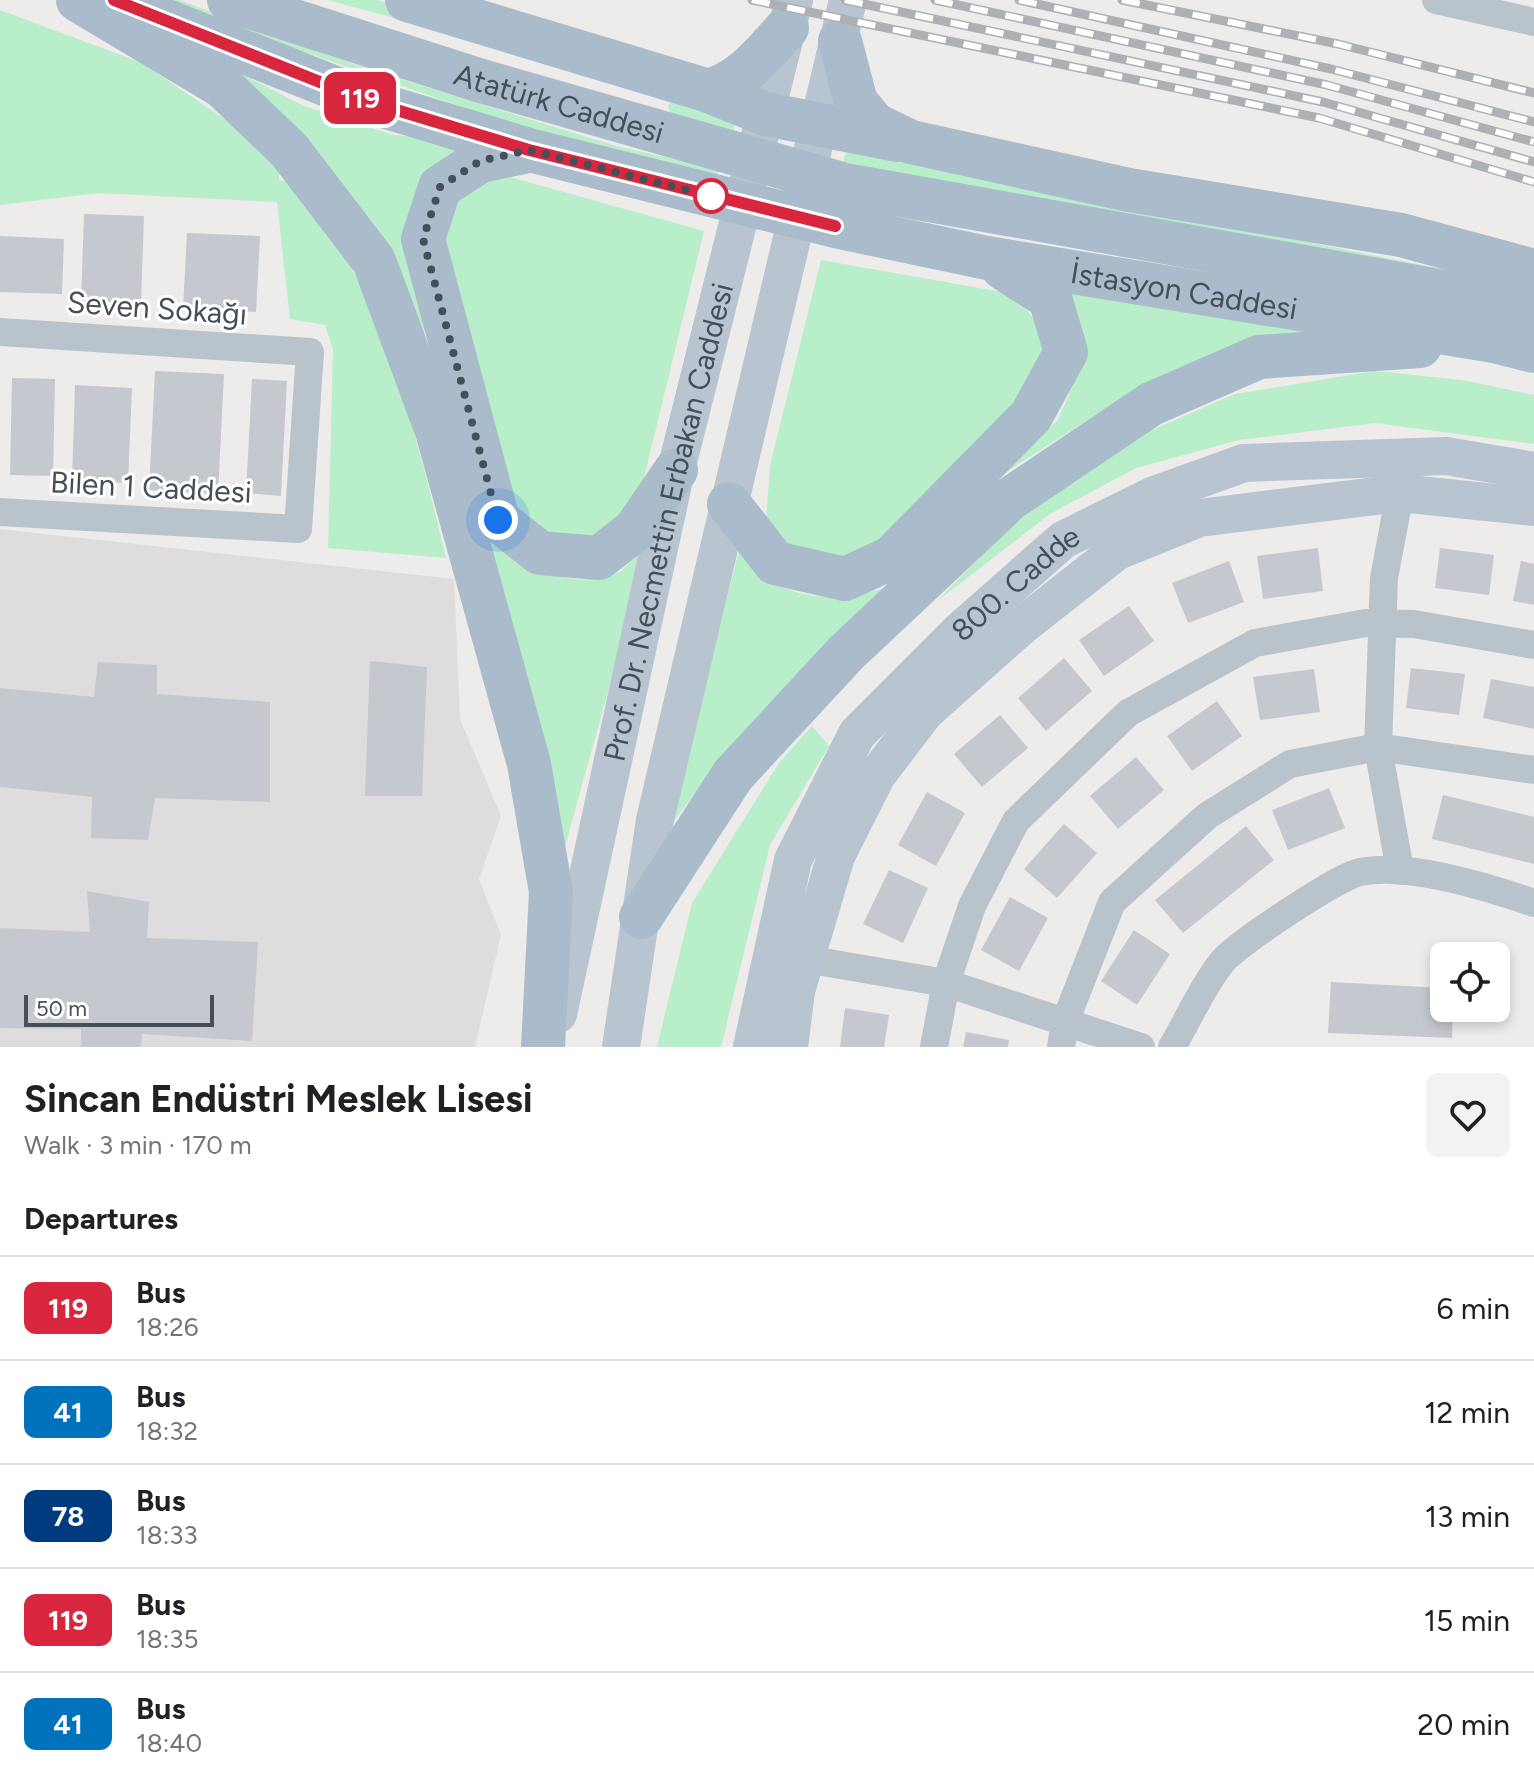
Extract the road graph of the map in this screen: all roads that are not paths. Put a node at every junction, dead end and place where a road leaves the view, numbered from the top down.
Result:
1 (78, 0) edge
2 (114, 0) edge
3 (229, 0) edge
4 (407, 0) edge
5 (1436, 0) edge
6 (790, 14) edge
7 (844, 20) edge
8 (1534, 22) edge
9 (709, 91) junction
10 (766, 114) junction
11 (819, 124) junction
12 (911, 142) junction
13 (529, 150) junction
14 (840, 206) junction
15 (987, 258) junction
16 (1534, 271) edge
17 (1534, 308) edge
18 (0, 332) edge
19 (1514, 346) edge
20 (676, 470) junction
21 (1534, 471) edge
22 (1400, 493) junction
23 (729, 504) junction
24 (1534, 507) edge
25 (0, 512) edge
26 (298, 529) joint
27 (1381, 623) junction
28 (1534, 645) edge
29 (1378, 747) junction
30 (1534, 770) edge
31 (1400, 871) junction
32 (1534, 903) edge
33 (641, 917) junction
34 (805, 959) junction
35 (946, 983) junction
36 (1063, 1034) edge
37 (543, 1047) edge
38 (551, 1047) edge
39 (621, 1047) edge
40 (752, 1047) edge
41 (789, 1047) edge
42 (934, 1047) edge
43 (1141, 1047) edge
44 (1172, 1047) edge

1 - 37 main road
2 - 13 main road, Atatürk Caddesi
3 - 14 main road, Atatürk Caddesi
4 - 9 main road
5 - 8 street
6 - 9 main road
6 - 10 street, Prof. Dr. Necmettin Erbakan Caddesi
7 - 11 street, Prof. Dr. Necmettin Erbakan Caddesi
7 - 12 main road
9 - 10 main road
10 - 11 main road
10 - 20 street, Prof. Dr. Necmettin Erbakan Caddesi
11 - 12 main road
11 - 23 street, Prof. Dr. Necmettin Erbakan Caddesi
12 - 16 main road
13 - 14 main road, Atatürk Caddesi
13 - 20 main road
14 - 15 main road, İstasyon Caddesi
14 - 17 main road, İstasyon Caddesi
15 - 19 main road, İstasyon Caddesi
15 - 23 main road
18 - 26 street, Seven Sokağı
19 - 33 main road
20 - 38 street, Prof. Dr. Necmettin Erbakan Caddesi
21 - 40 street, 800. Cadde
22 - 24 street, 800. Cadde
22 - 27 street
22 - 34 street, 800. Cadde
23 - 33 street, Prof. Dr. Necmettin Erbakan Caddesi
25 - 26 street, Bilen 1 Caddesi
27 - 28 street
27 - 29 street
27 - 35 street
29 - 30 street
29 - 31 street
29 - 36 street
31 - 32 street
31 - 44 street
33 - 39 street, Prof. Dr. Necmettin Erbakan Caddesi
34 - 35 street
34 - 41 street, 800. Cadde
35 - 36 street
35 - 42 street
36 - 43 street

